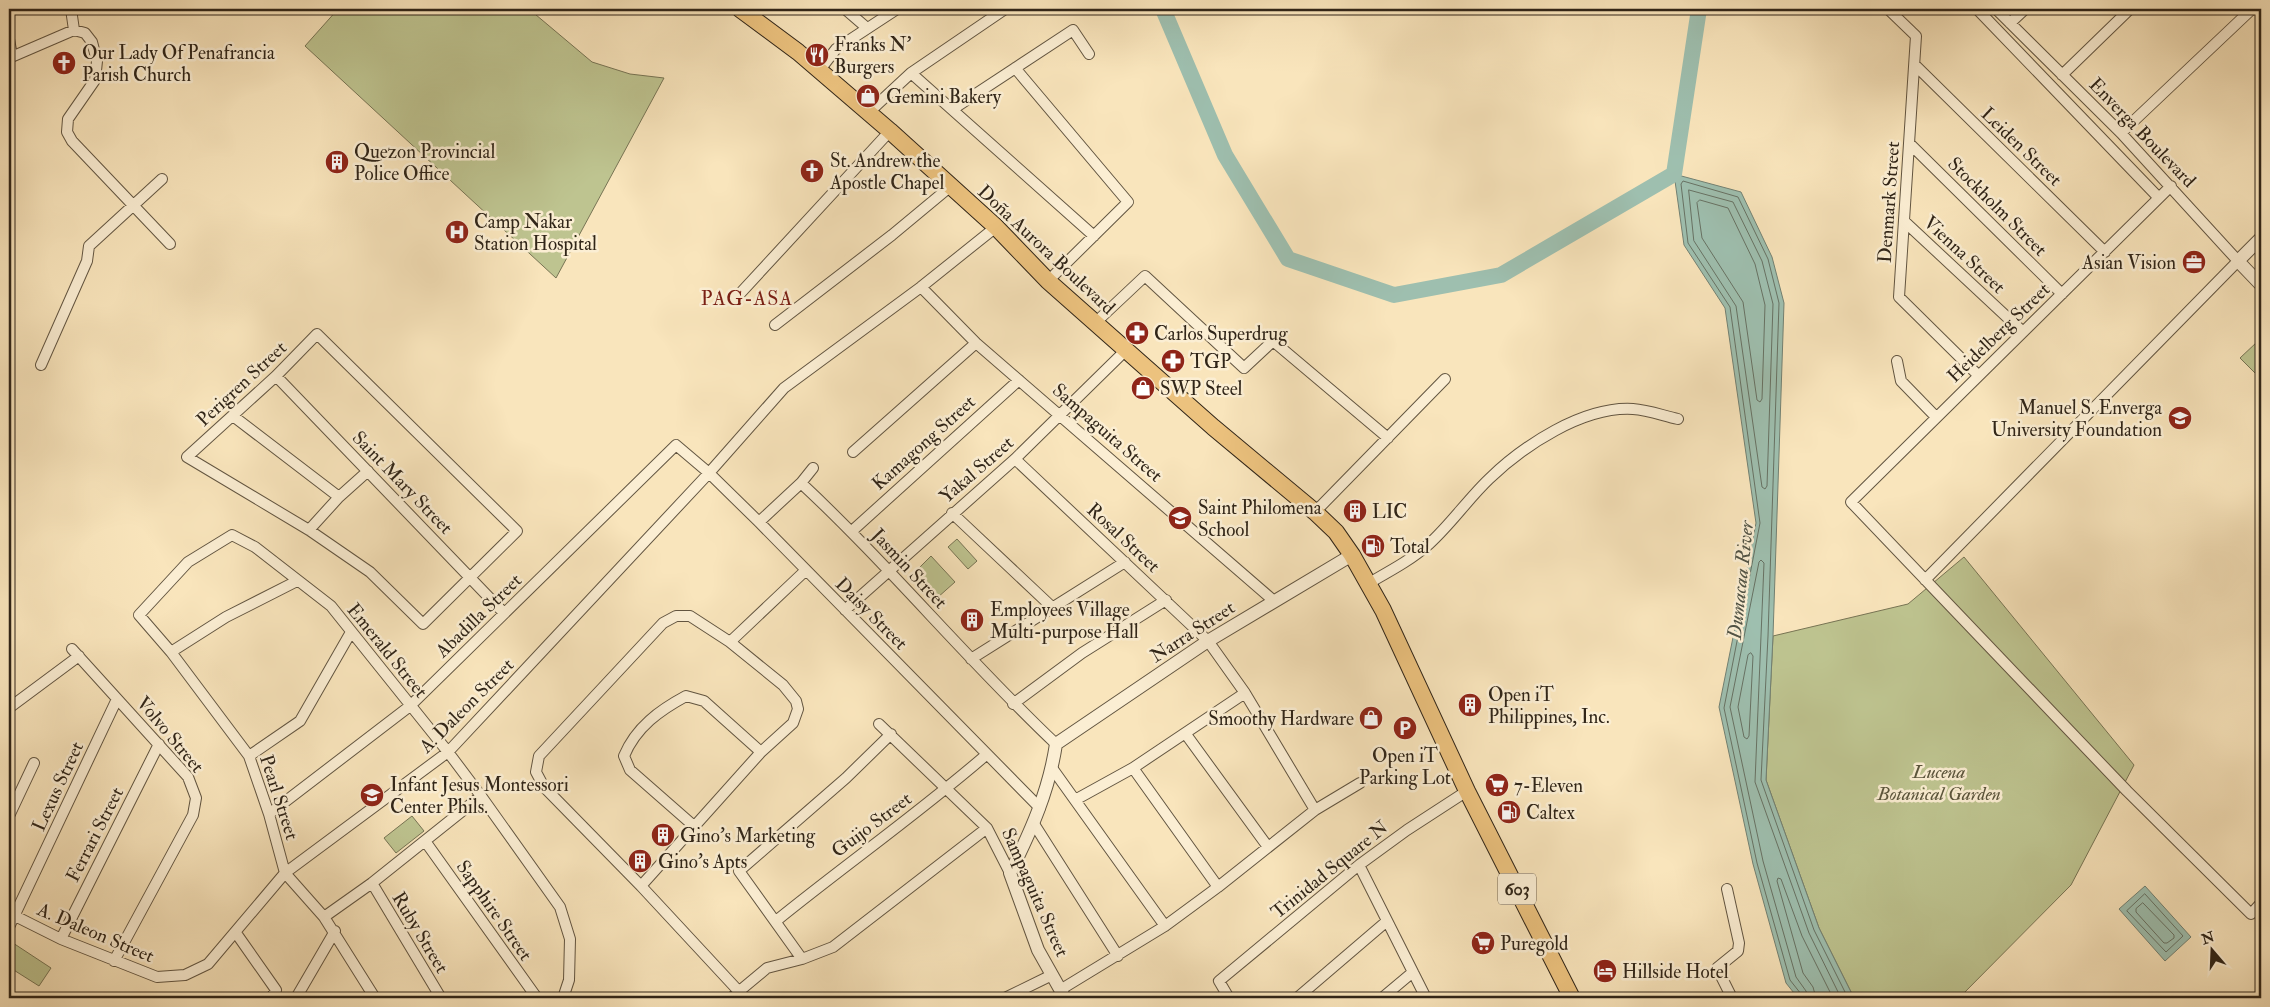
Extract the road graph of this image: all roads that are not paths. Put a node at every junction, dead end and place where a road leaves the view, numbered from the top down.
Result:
1 (71, 9) edge
2 (740, 9) edge
3 (845, 9) edge
4 (898, 9) edge
5 (1005, 9) edge
6 (1888, 9) edge
7 (1977, 9) edge
8 (1996, 9) edge
9 (2025, 9) edge
10 (2130, 9) edge
11 (2252, 9) edge
12 (2010, 24) junction
13 (867, 28) junction
14 (74, 30) junction
15 (9, 39) edge
16 (1089, 54) dead end
17 (10, 57) edge
18 (1915, 65) junction
19 (1015, 68) junction
20 (819, 71) junction
21 (911, 73) junction
22 (2062, 75) junction
23 (953, 109) junction
24 (868, 113) junction
25 (890, 132) junction
26 (2121, 133) junction
27 (1909, 143) junction
28 (162, 179) dead end
29 (951, 186) junction
30 (2171, 186) junction
31 (2159, 198) junction
32 (133, 205) junction
33 (1905, 222) junction
34 (996, 227) junction
35 (1094, 236) junction
36 (2261, 238) edge
37 (170, 244) dead end
38 (2105, 252) junction
39 (2238, 261) junction
40 (1048, 281) junction
41 (2261, 284) edge
42 (921, 287) junction
43 (2062, 294) junction
44 (735, 299) dead end
45 (1095, 323) junction
46 (775, 325) dead end
47 (2023, 332) junction
48 (976, 343) junction
49 (1126, 350) junction
50 (1897, 361) dead end
51 (41, 365) dead end
52 (1978, 375) junction
53 (276, 376) junction
54 (1445, 379) dead end
55 (1019, 380) junction
56 (1061, 414) junction
57 (233, 416) junction
58 (1936, 417) junction
59 (1678, 419) dead end
60 (1388, 438) junction
61 (676, 445) joint
62 (853, 452) dead end
63 (1015, 459) junction
64 (813, 468) dead end
65 (368, 471) junction
66 (709, 473) junction
67 (801, 483) junction
68 (339, 497) junction
69 (1315, 512) junction
70 (952, 513) junction
71 (759, 522) junction
72 (309, 530) junction
73 (852, 531) junction
74 (1352, 555) junction
75 (1125, 562) junction
76 (805, 570) junction
77 (889, 573) junction
78 (470, 578) junction
79 (1925, 580) junction
80 (297, 581) junction
81 (1369, 583) junction
82 (1166, 600) junction
83 (1274, 601) junction
84 (1053, 608) junction
85 (845, 610) junction
86 (504, 613) junction
87 (139, 615) joint
88 (351, 632) junction
89 (1208, 641) junction
90 (730, 642) junction
91 (171, 652) junction
92 (971, 659) junction
93 (1245, 693) junction
94 (117, 699) junction
95 (1013, 704) junction
96 (410, 706) junction
97 (9, 708) edge
98 (879, 724) dead end
99 (1185, 733) junction
100 (892, 734) junction
101 (158, 744) junction
102 (1056, 744) junction
103 (448, 752) junction
104 (761, 752) junction
105 (986, 755) junction
106 (249, 756) junction
107 (34, 763) dead end
108 (1052, 768) junction
109 (1133, 768) junction
110 (1360, 783) dead end
111 (947, 788) junction
112 (1467, 791) junction
113 (481, 796) junction
114 (1075, 800) junction
115 (1040, 808) junction
116 (1315, 810) junction
117 (10, 811) edge
118 (269, 814) junction
119 (1034, 824) junction
120 (695, 827) junction
121 (987, 828) junction
122 (425, 841) junction
123 (1268, 847) junction
124 (1359, 865) junction
125 (285, 873) junction
126 (1010, 873) junction
127 (372, 883) junction
128 (641, 886) junction
129 (1218, 888) junction
130 (1726, 889) dead end
131 (2261, 903) edge
132 (12, 914) edge
133 (324, 917) junction
134 (776, 921) junction
135 (1387, 922) junction
136 (1165, 926) junction
137 (9, 927) edge
138 (335, 931) junction
139 (236, 933) junction
140 (61, 939) junction
141 (1118, 956) junction
142 (802, 959) junction
143 (114, 962) junction
144 (1413, 972) junction
145 (1052, 975) junction
146 (301, 988) junction
147 (742, 994) edge
148 (1063, 994) edge
149 (271, 998) edge
150 (296, 998) edge
151 (307, 998) edge
152 (374, 998) edge
153 (441, 998) edge
154 (537, 998) edge
155 (563, 998) edge
156 (731, 998) edge
157 (1005, 998) edge
158 (1229, 998) edge
159 (1297, 998) edge
160 (1382, 998) edge
161 (1426, 998) edge
162 (1572, 998) edge
163 (1732, 998) edge

1 - 14 street
2 - 20 main road, Doña Aurora Boulevard / 603
3 - 13 street
4 - 13 street
5 - 21 street
6 - 18 street, Denmark Street
7 - 31 street
8 - 12 street, Enverga Boulevard
9 - 12 street
10 - 22 street
11 - 26 street
12 - 22 street, Enverga Boulevard
13 - 20 street
14 - 17 street
14 - 32 street
15 - 17 street
16 - 19 street
18 - 27 street, Denmark Street
18 - 38 street, Leiden Street
19 - 23 street
19 - 35 street
20 - 24 main road, Doña Aurora Boulevard / 603
21 - 23 street
21 - 24 street
22 - 26 street, Enverga Boulevard
23 - 35 street
24 - 25 main road, Doña Aurora Boulevard / 603
25 - 29 main road, Doña Aurora Boulevard / 603
25 - 44 street
26 - 30 street, Enverga Boulevard
27 - 33 street, Denmark Street
27 - 43 street, Stockholm Street
28 - 32 street
29 - 34 main road, Doña Aurora Boulevard / 603
29 - 46 street
30 - 31 street, Heidelberg Street
30 - 39 street, Enverga Boulevard
31 - 38 street, Heidelberg Street
32 - 37 street
32 - 51 street
33 - 47 street, Vienna Street
33 - 52 street, Denmark Street
34 - 40 main road, Doña Aurora Boulevard / 603
34 - 42 street, A. Daleon Street
35 - 40 street
36 - 39 street
38 - 43 street, Heidelberg Street
39 - 41 street, Enverga Boulevard
39 - 79 street
40 - 45 main road, Doña Aurora Boulevard / 603
42 - 48 street, Sampaguita Street
42 - 66 street, A. Daleon Street
43 - 47 street, Heidelberg Street
45 - 49 main road, Doña Aurora Boulevard / 603
45 - 60 street
47 - 52 street, Heidelberg Street
48 - 55 street, Sampaguita Street
48 - 62 street
49 - 56 street, Yakal Street
49 - 69 main road, Doña Aurora Boulevard / 603
50 - 58 street
52 - 58 street, Heidelberg Street
53 - 57 street, Perigren Street
53 - 65 street, Saint Mary Street
53 - 78 street, Perigren Street
54 - 60 street
55 - 56 street, Sampaguita Street
55 - 73 street, Kamagong Street
56 - 63 street, Yakal Street
56 - 83 street, Sampaguita Street
57 - 68 street
57 - 72 street, Perigren Street
58 - 79 street, Heidelberg Street
59 - 81 street
60 - 69 street
61 - 66 street, Daisy Street
61 - 86 street, Abadilla Street
63 - 70 street, Yakal Street
63 - 75 street, Rosal Street
64 - 67 street
65 - 68 street
65 - 78 street, Saint Mary Street
66 - 71 street, Daisy Street
66 - 103 street, A. Daleon Street
67 - 71 street
67 - 73 street, Jasmin Street
68 - 72 street
69 - 74 main road, Doña Aurora Boulevard / 603
70 - 77 street, Yakal Street
70 - 84 street
71 - 76 street, Daisy Street
72 - 78 street
73 - 77 street, Jasmin Street
74 - 81 main road, Doña Aurora Boulevard / 603
74 - 83 street, Narra Street
75 - 82 street, Rosal Street
75 - 84 street
76 - 85 street, Daisy Street
76 - 90 street
77 - 85 street, Yakal Street
77 - 92 street, Jasmin Street
78 - 86 street, Saint Mary Street
79 - 131 street
80 - 87 street, Emerald Street
80 - 88 street, Emerald Street
80 - 91 street
81 - 112 main road, Doña Aurora Boulevard / 603
82 - 89 street, Rosal Street
82 - 95 street
83 - 89 street, Narra Street
84 - 92 street
85 - 105 street, Daisy Street
86 - 96 street, Abadilla Street
87 - 91 street, Pearl Street
88 - 96 street, Emerald Street
88 - 106 street
89 - 93 street, Rosal Street
89 - 102 street, Narra Street
90 - 104 street
90 - 128 street
91 - 106 street, Pearl Street
92 - 95 street, Jasmin Street
93 - 99 street
93 - 116 street, Rosal Street
94 - 97 street, Volvo Street
94 - 101 street, Volvo Street
94 - 132 street, Lexus Street
95 - 102 street, Jasmin Street
96 - 103 street, Emerald Street
96 - 118 street, Abadilla Street
98 - 100 street, Sampaguita Street
99 - 109 street
99 - 123 street
100 - 111 street, Sampaguita Street
100 - 134 street
101 - 140 street, Ferrari Street
101 - 143 street, Volvo Street
102 - 108 street
103 - 113 street, Emerald Street
103 - 125 street, A. Daleon Street
104 - 120 street
104 - 120 street
105 - 111 street, Guijo Street
105 - 115 street, Daisy Street
106 - 118 street, Pearl Street
107 - 117 street
108 - 114 street
108 - 115 street
109 - 114 street
109 - 129 street
110 - 116 street
111 - 121 street, Sampaguita Street
111 - 134 street, Guijo Street
112 - 124 street, Trinidad Square N
112 - 162 main road, Doña Aurora Boulevard / 603
113 - 122 street
113 - 155 street, Emerald Street
114 - 136 street
115 - 119 street
116 - 123 street
118 - 125 street, Pearl Street
119 - 126 street
119 - 141 street
120 - 128 street
121 - 126 street, Sampaguita Street
121 - 142 street
122 - 127 street
122 - 154 street, Sapphire Street
123 - 129 street
124 - 135 street
124 - 158 street, Trinidad Square N
125 - 133 street, Pearl Street
125 - 139 street, A. Daleon Street
126 - 145 street, Sampaguita Street
127 - 133 street
127 - 153 street, Ruby Street
128 - 147 street
129 - 136 street
130 - 163 street
132 - 137 street, Lexus Street
132 - 140 street, A. Daleon Street
133 - 138 street, Pearl Street
134 - 142 street
135 - 144 street
135 - 159 street
136 - 141 street
138 - 146 street
138 - 152 street, Pearl Street
139 - 143 street, A. Daleon Street
139 - 149 street
140 - 143 street, A. Daleon Street
141 - 148 street
142 - 147 street
144 - 160 street
144 - 161 street
145 - 148 street, Sampaguita Street
145 - 157 street
146 - 150 street
146 - 151 street
147 - 156 street

